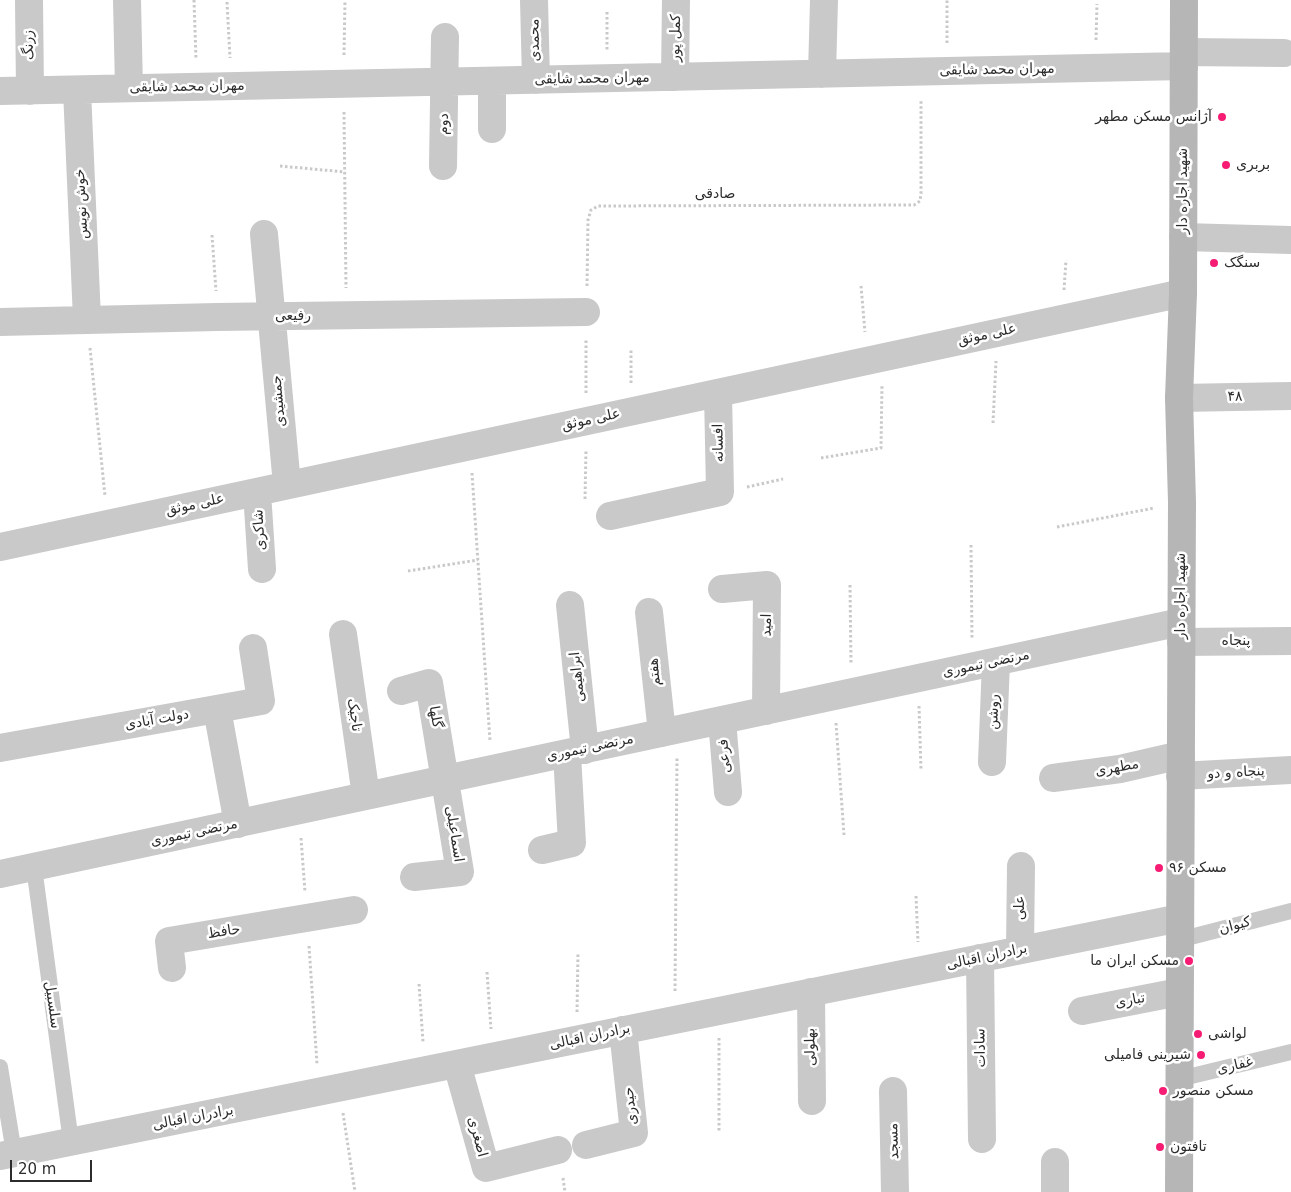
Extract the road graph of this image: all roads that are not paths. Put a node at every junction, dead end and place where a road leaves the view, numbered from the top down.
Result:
1 (29, 0) edge
2 (126, 0) edge
3 (534, 0) edge
4 (676, 0) edge
5 (824, 0) edge
6 (1184, 0) edge
7 (445, 38) dead end
8 (1284, 53) dead end
9 (1184, 59) junction
10 (822, 74) junction
11 (675, 77) junction
12 (536, 80) junction
13 (492, 81) junction
14 (445, 82) junction
15 (129, 88) junction
16 (30, 90) junction
17 (76, 90) junction
18 (0, 91) edge
19 (492, 129) dead end
20 (443, 166) dead end
21 (264, 234) dead end
22 (1183, 237) junction
23 (1291, 240) edge
24 (1183, 293) junction
25 (586, 312) road end
26 (272, 317) junction
27 (87, 319) junction
28 (0, 322) edge
29 (718, 393) junction
30 (1291, 396) edge
31 (1179, 398) junction
32 (287, 486) junction
33 (257, 492) junction
34 (610, 516) dead end
35 (0, 547) edge
36 (262, 569) dead end
37 (722, 589) dead end
38 (570, 605) dead end
39 (649, 612) dead end
40 (1181, 632) junction
41 (343, 634) dead end
42 (1291, 641) edge
43 (254, 648) dead end
44 (984, 664) junction
45 (401, 690) dead end
46 (217, 709) junction
47 (766, 711) junction
48 (722, 720) junction
49 (669, 731) junction
50 (0, 748) edge
51 (576, 752) junction
52 (992, 762) dead end
53 (1180, 765) junction
54 (1291, 770) edge
55 (1053, 778) dead end
56 (446, 779) junction
57 (728, 792) dead end
58 (366, 796) junction
59 (238, 824) junction
60 (542, 850) dead end
61 (1020, 866) dead end
62 (34, 867) junction
63 (0, 874) edge
64 (414, 877) dead end
65 (354, 910) dead end
66 (1291, 911) edge
67 (1180, 929) junction
68 (1020, 950) junction
69 (980, 958) junction
70 (172, 968) dead end
71 (811, 992) junction
72 (1179, 992) junction
73 (1082, 1011) dead end
74 (623, 1030) junction
75 (1291, 1052) edge
76 (457, 1064) junction
77 (0, 1067) edge
78 (1179, 1079) junction
79 (892, 1091) dead end
80 (812, 1101) dead end
81 (982, 1139) dead end
82 (71, 1142) junction
83 (586, 1145) dead end
84 (558, 1150) dead end
85 (7, 1155) edge
86 (1055, 1162) dead end
87 (895, 1192) edge
88 (1055, 1192) edge
89 (1179, 1192) edge

1 - 16 street, زرنگ
2 - 15 street
3 - 12 street, محمدی
4 - 11 street, کمل پور
5 - 10 street
6 - 9 main road, شهید اجاره دار
7 - 14 street, دوم
8 - 9 street, مهران محمد شایقی
9 - 10 street, مهران محمد شایقی
9 - 22 main road, شهید اجاره دار
10 - 11 street, مهران محمد شایقی
11 - 12 street, مهران محمد شایقی
12 - 13 street, مهران محمد شایقی
13 - 14 street, مهران محمد شایقی
13 - 19 street
14 - 15 street, مهران محمد شایقی
14 - 20 street, دوم
15 - 17 street, مهران محمد شایقی
16 - 17 street, مهران محمد شایقی
16 - 18 street, مهران محمد شایقی
17 - 27 street, خوش نویس
21 - 26 street, جمشیدی
22 - 23 street
22 - 24 main road, شهید اجاره دار
24 - 29 street, علی موثق
24 - 31 main road, شهید اجاره دار
25 - 26 street, رفیعی
26 - 27 street, رفیعی
26 - 32 street, جمشیدی
27 - 28 street, رفیعی
29 - 32 street, علی موثق
29 - 34 street, افسانه
30 - 31 street, ۴۸
31 - 40 main road, شهید اجاره دار
32 - 33 street, علی موثق
33 - 35 street, علی موثق
33 - 36 street, شاکری
37 - 47 street, امید
38 - 51 street, ابراهیمی
39 - 49 street, هفتم
40 - 42 street, پنجاه
40 - 44 street, مرتضی تیموری
40 - 53 main road, شهید اجاره دار
41 - 58 street, تاجیک
43 - 46 street, دولت آبادی
44 - 47 street, مرتضی تیموری
44 - 52 street, روشن
45 - 56 street, گلها
46 - 50 street, دولت آبادی
46 - 59 street
47 - 48 street, مرتضی تیموری
48 - 49 street, مرتضی تیموری
48 - 57 street, فرعی
49 - 51 street, مرتضی تیموری
51 - 56 street, مرتضی تیموری
51 - 60 street, ابراهیمی
53 - 54 street, پنجاه و دو
53 - 55 street, مطهری
53 - 67 main road, شهید اجاره دار
56 - 58 street, مرتضی تیموری
56 - 64 street, اسماعیلی
58 - 59 street, مرتضی تیموری
59 - 62 street, مرتضی تیموری
61 - 68 street, علی
62 - 63 street, مرتضی تیموری
62 - 82 lane, سلسبیل
65 - 70 street, حافظ
66 - 67 lane, کیوان
67 - 68 street, برادران اقبالی
67 - 72 main road, شهید اجاره دار
68 - 69 street, برادران اقبالی
69 - 71 street, برادران اقبالی
69 - 81 street, سادات
71 - 74 street, برادران اقبالی
71 - 80 street, بهلولی
72 - 73 street, تباری
72 - 78 main road, شهید اجاره دار
74 - 76 street, برادران اقبالی
74 - 83 street, حیدری
75 - 78 lane, غفاری
76 - 82 street, برادران اقبالی
76 - 84 street, اصغری
77 - 85 lane
78 - 89 main road, شهید اجاره دار
79 - 87 street, مسجد
82 - 85 street, برادران اقبالی
86 - 88 street

